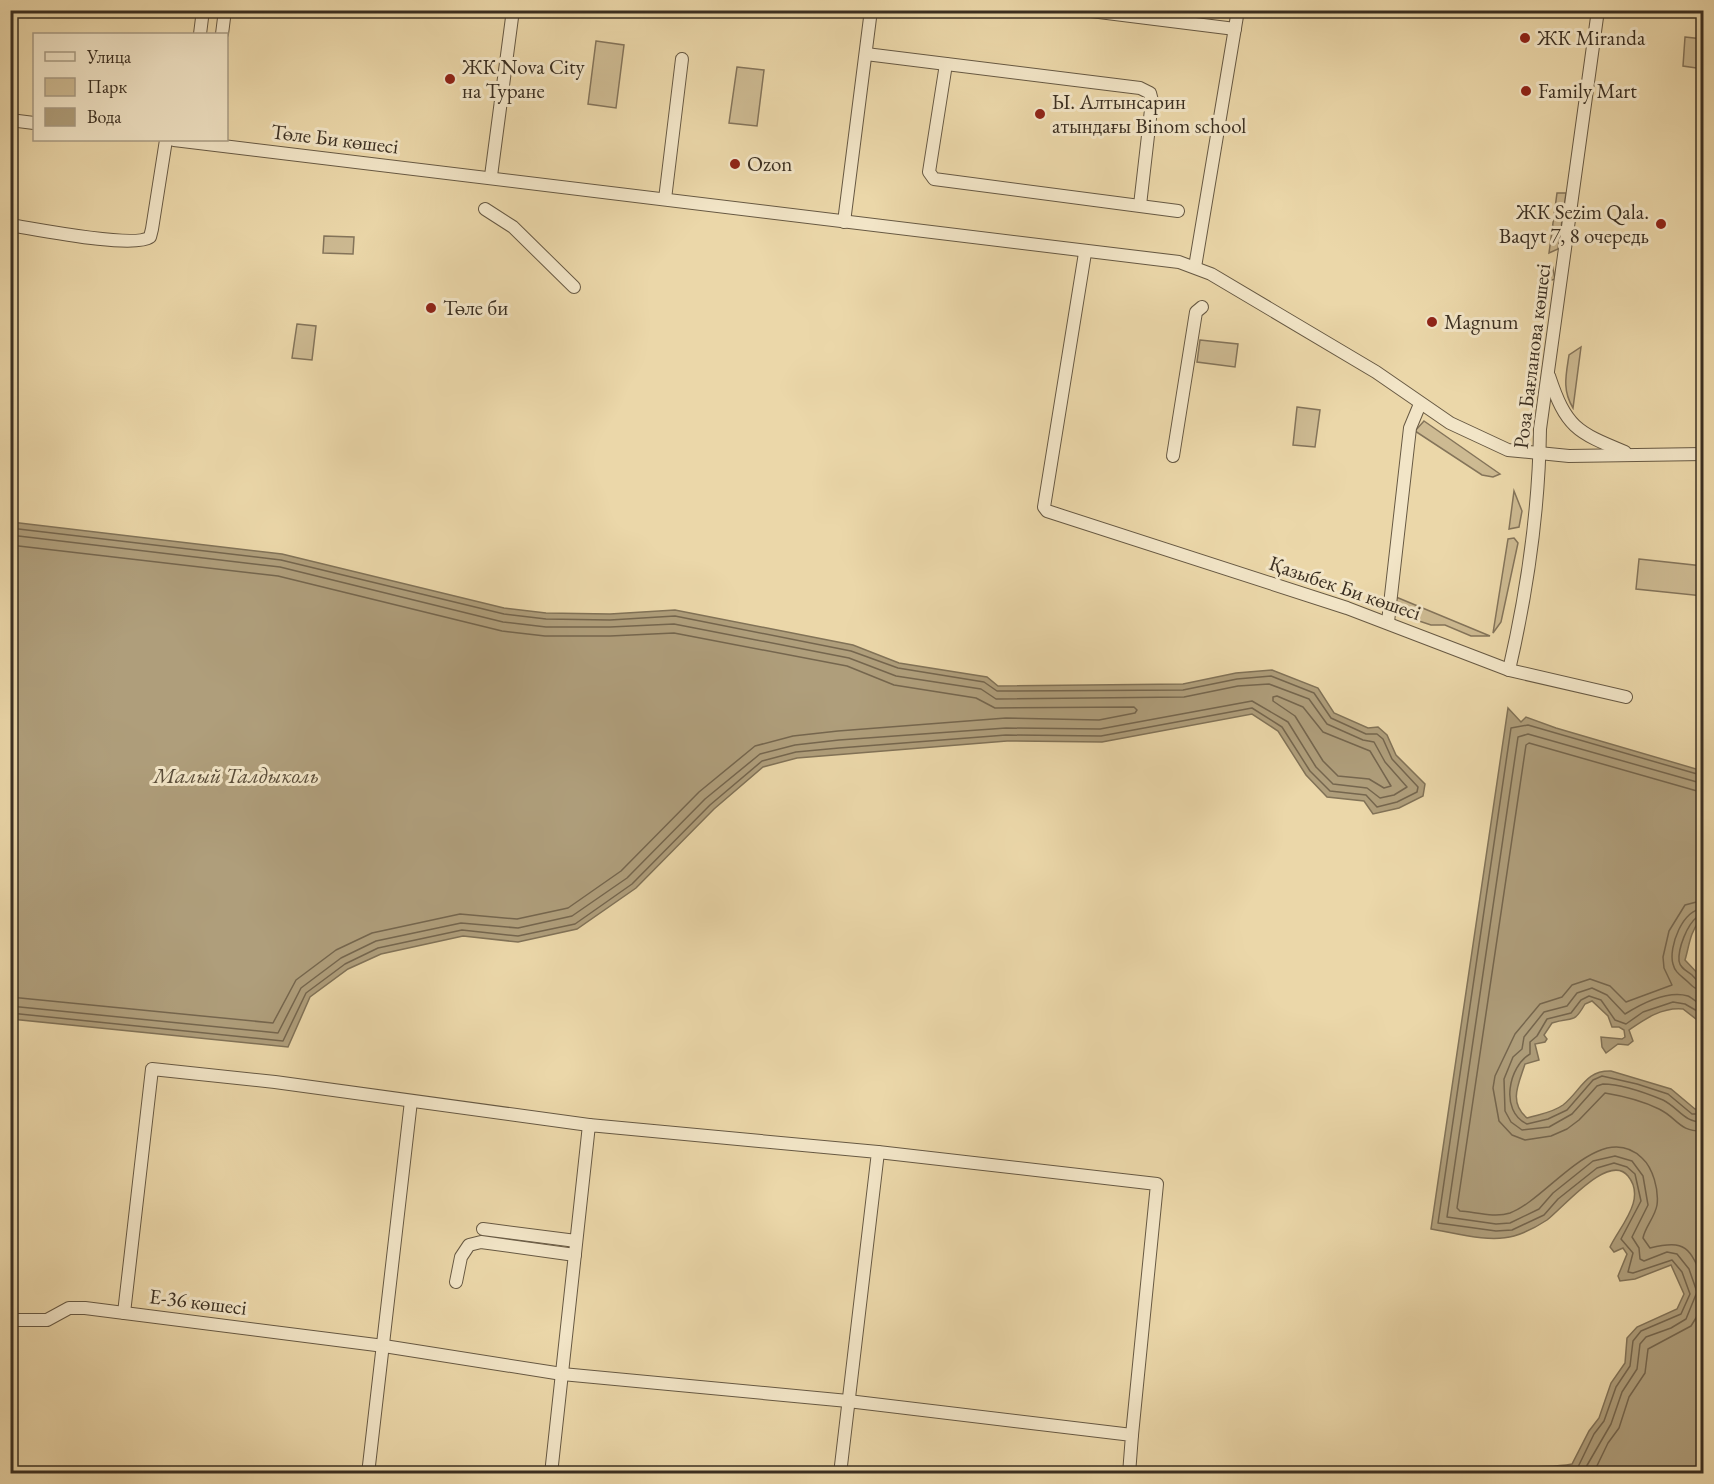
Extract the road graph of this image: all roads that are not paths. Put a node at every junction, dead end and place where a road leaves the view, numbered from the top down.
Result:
1 (203, 10) edge
2 (225, 10) edge
3 (513, 10) edge
4 (871, 10) edge
5 (1083, 10) edge
6 (1238, 10) edge
7 (1598, 10) edge
8 (1236, 29) junction
9 (200, 33) edge
10 (222, 33) edge
11 (866, 54) junction
12 (682, 59) dead end
13 (946, 64) junction
14 (10, 120) edge
15 (33, 123) edge
16 (165, 141) edge
17 (205, 141) edge
18 (491, 176) junction
19 (665, 199) junction
20 (1140, 206) junction
21 (485, 208) dead end
22 (1178, 211) dead end
23 (844, 222) junction
24 (10, 225) edge
25 (1085, 253) junction
26 (1195, 267) junction
27 (574, 287) dead end
28 (1202, 307) dead end
29 (1548, 372) junction
30 (1420, 404) junction
31 (1540, 453) junction
32 (1632, 454) junction
33 (1704, 454) edge
34 (1173, 456) dead end
35 (1388, 622) junction
36 (1509, 670) junction
37 (1626, 697) dead end
38 (411, 1101) junction
39 (590, 1125) junction
40 (878, 1152) junction
41 (483, 1229) dead end
42 (576, 1241) junction
43 (575, 1255) junction
44 (456, 1282) dead end
45 (124, 1313) junction
46 (10, 1320) edge
47 (384, 1346) junction
48 (562, 1374) junction
49 (848, 1401) junction
50 (1132, 1435) junction
51 (368, 1473) edge
52 (551, 1473) edge
53 (840, 1473) edge
54 (1129, 1473) edge

1 - 9 street
2 - 10 street
3 - 18 street
4 - 11 street
5 - 8 street
6 - 8 street
7 - 29 street, Роза Бағланова көшесі
8 - 26 street
11 - 13 street
11 - 23 street
12 - 19 street
13 - 20 street
13 - 20 street
14 - 15 street
16 - 24 street
17 - 18 street, Төле Би көшесі
18 - 19 street, Төле Би көшесі
19 - 23 street, Төле Би көшесі
20 - 22 street
21 - 27 street
23 - 25 street, Төле Би көшесі
25 - 26 street, Төле Би көшесі
25 - 35 street, Қазыбек Би көшесі
26 - 30 street, Төле Би көшесі
28 - 34 street
29 - 31 street, Роза Бағланова көшесі
29 - 32 street
30 - 31 street
30 - 35 street
31 - 32 street
31 - 36 street, Роза Бағланова көшесі
32 - 33 street
35 - 36 street, Қазыбек Би көшесі
36 - 37 street, Қазыбек Би көшесі
38 - 39 street
38 - 45 street
38 - 47 street
39 - 40 street
39 - 42 street
40 - 49 street
40 - 50 street
41 - 42 street
42 - 43 street
43 - 44 street
43 - 48 street
45 - 46 street, Е-36 көшесі
45 - 47 street, Е-36 көшесі
47 - 48 street, Е-36 көшесі
47 - 51 street
48 - 49 street, Е-36 көшесі
48 - 52 street
49 - 50 street, Е-36 көшесі
49 - 53 street
50 - 54 street

